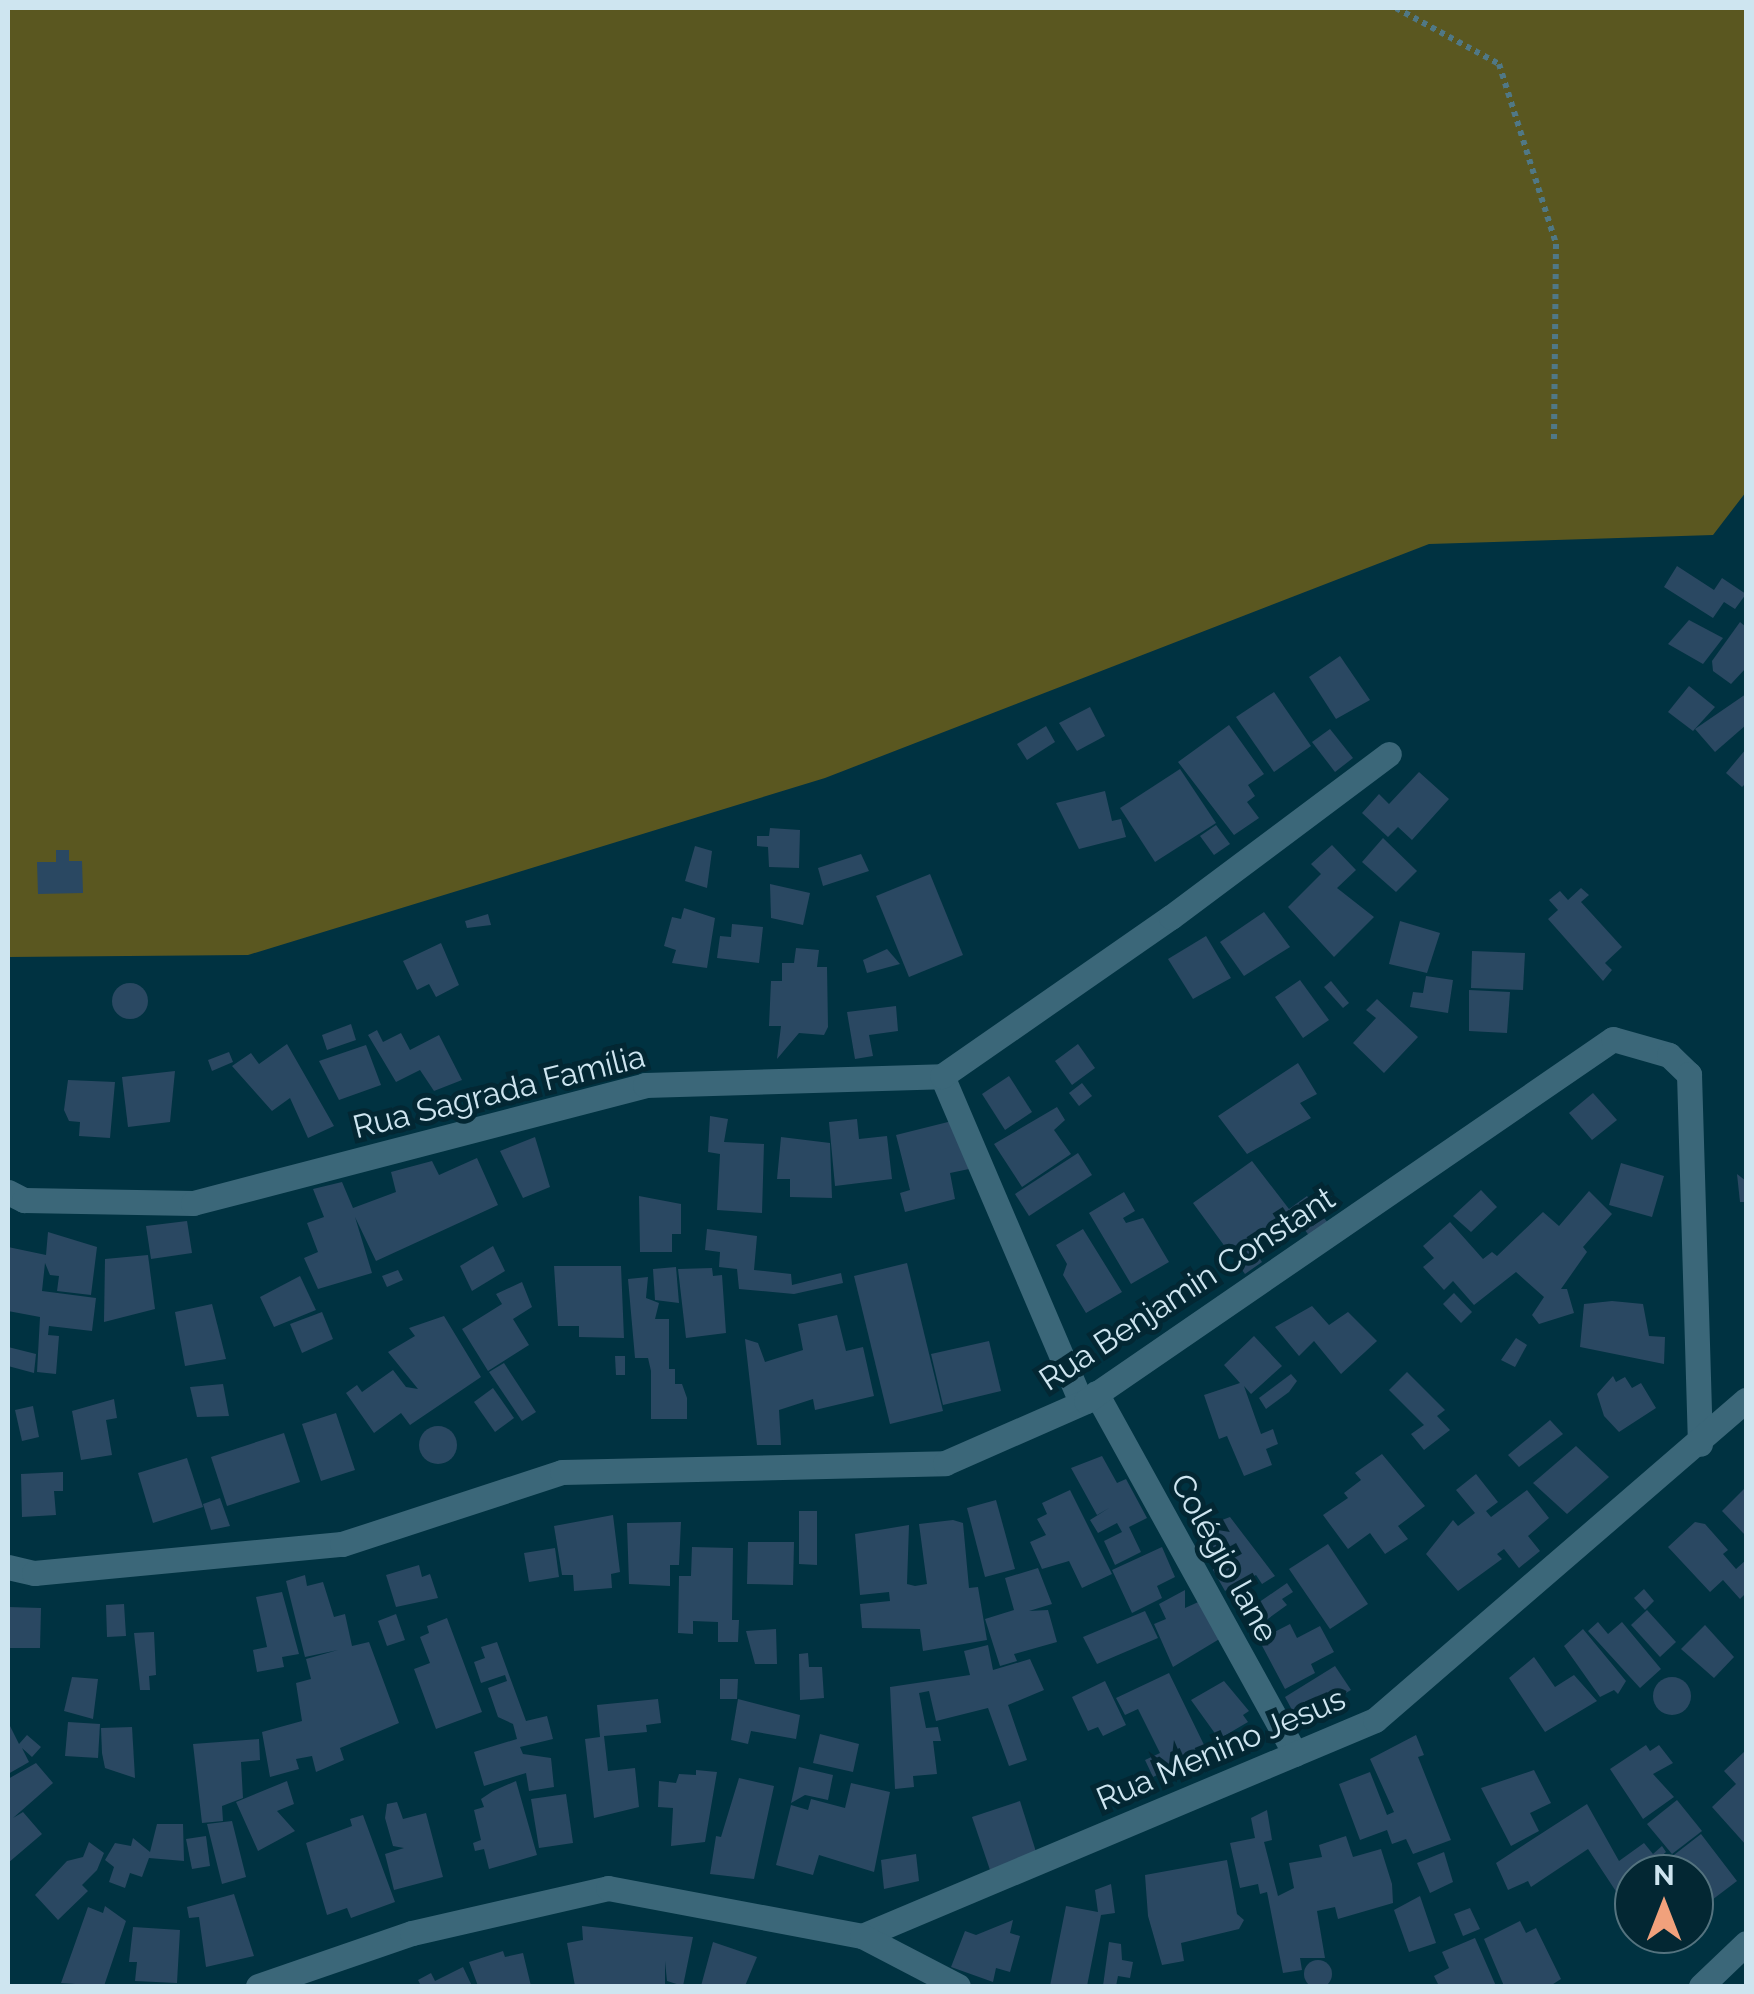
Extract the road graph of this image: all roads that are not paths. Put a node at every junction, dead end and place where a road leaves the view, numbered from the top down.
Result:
1 (1389, 754) dead end
2 (942, 1076) junction
3 (8, 1192) edge
4 (1088, 1398) junction
5 (1746, 1400) edge
6 (1700, 1444) junction
7 (8, 1567) edge
8 (1294, 1754) junction
9 (862, 1936) junction
10 (1746, 1943) edge
11 (258, 1986) edge
12 (958, 1986) edge
13 (1701, 1986) edge

1 - 2 street
2 - 3 street, Rua Sagrada Família
2 - 4 street, Colégio lane
4 - 6 street, Rua Benjamin Constant
4 - 7 street, Rua Benjamin Constant
4 - 8 street, Colégio lane
5 - 6 street, Rua Menino Jesus
6 - 8 street, Rua Menino Jesus
8 - 9 street, Rua Menino Jesus
9 - 11 street
9 - 12 street
10 - 13 street

